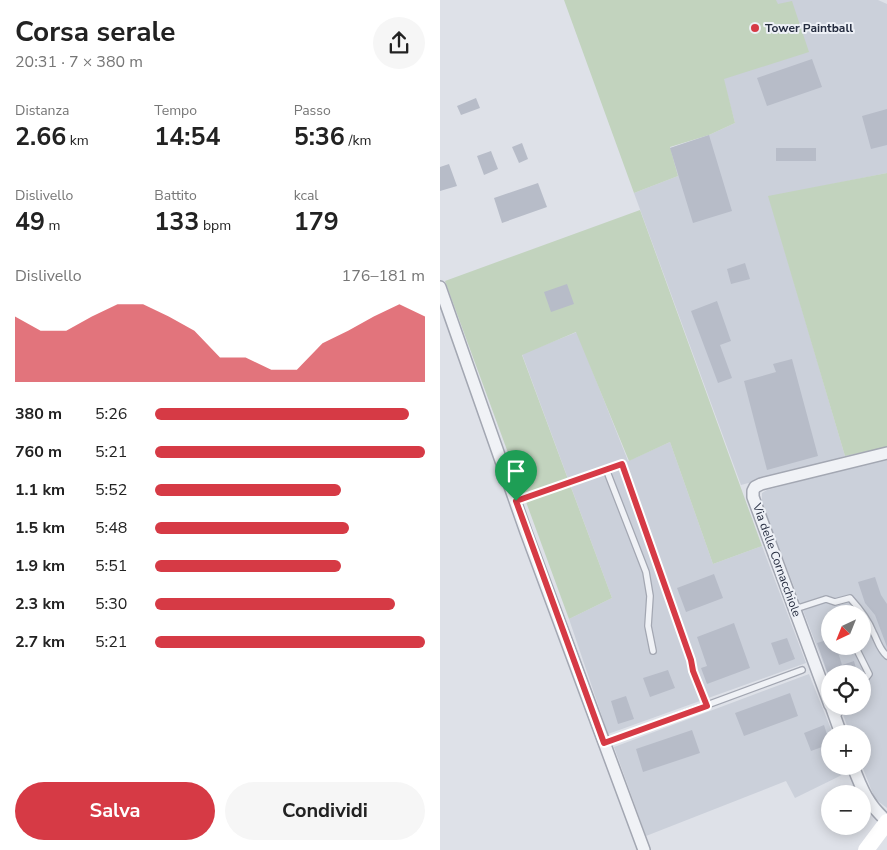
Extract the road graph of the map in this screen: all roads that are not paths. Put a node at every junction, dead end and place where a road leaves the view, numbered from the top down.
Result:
1 (440, 287) edge
2 (887, 453) edge
3 (606, 469) junction
4 (516, 501) junction
5 (795, 609) junction
6 (653, 651) dead end
7 (887, 656) edge
8 (802, 670) dead end
9 (821, 681) edge
10 (707, 706) junction
11 (834, 715) edge
12 (838, 715) edge
13 (835, 718) junction
14 (838, 725) edge
15 (604, 743) junction
16 (857, 775) edge
17 (887, 822) edge
18 (644, 850) edge
19 (866, 850) edge

1 - 4 street
2 - 5 street, Via delle Cornacchiole
3 - 4 lane
3 - 6 lane
3 - 10 lane
4 - 15 street
5 - 7 lane
5 - 9 street, Via delle Cornacchiole
8 - 10 lane
10 - 15 lane
11 - 13 street, Via delle Cornacchiole
12 - 13 lane
13 - 14 street, Via delle Cornacchiole
15 - 18 street
16 - 17 street
17 - 19 main road

